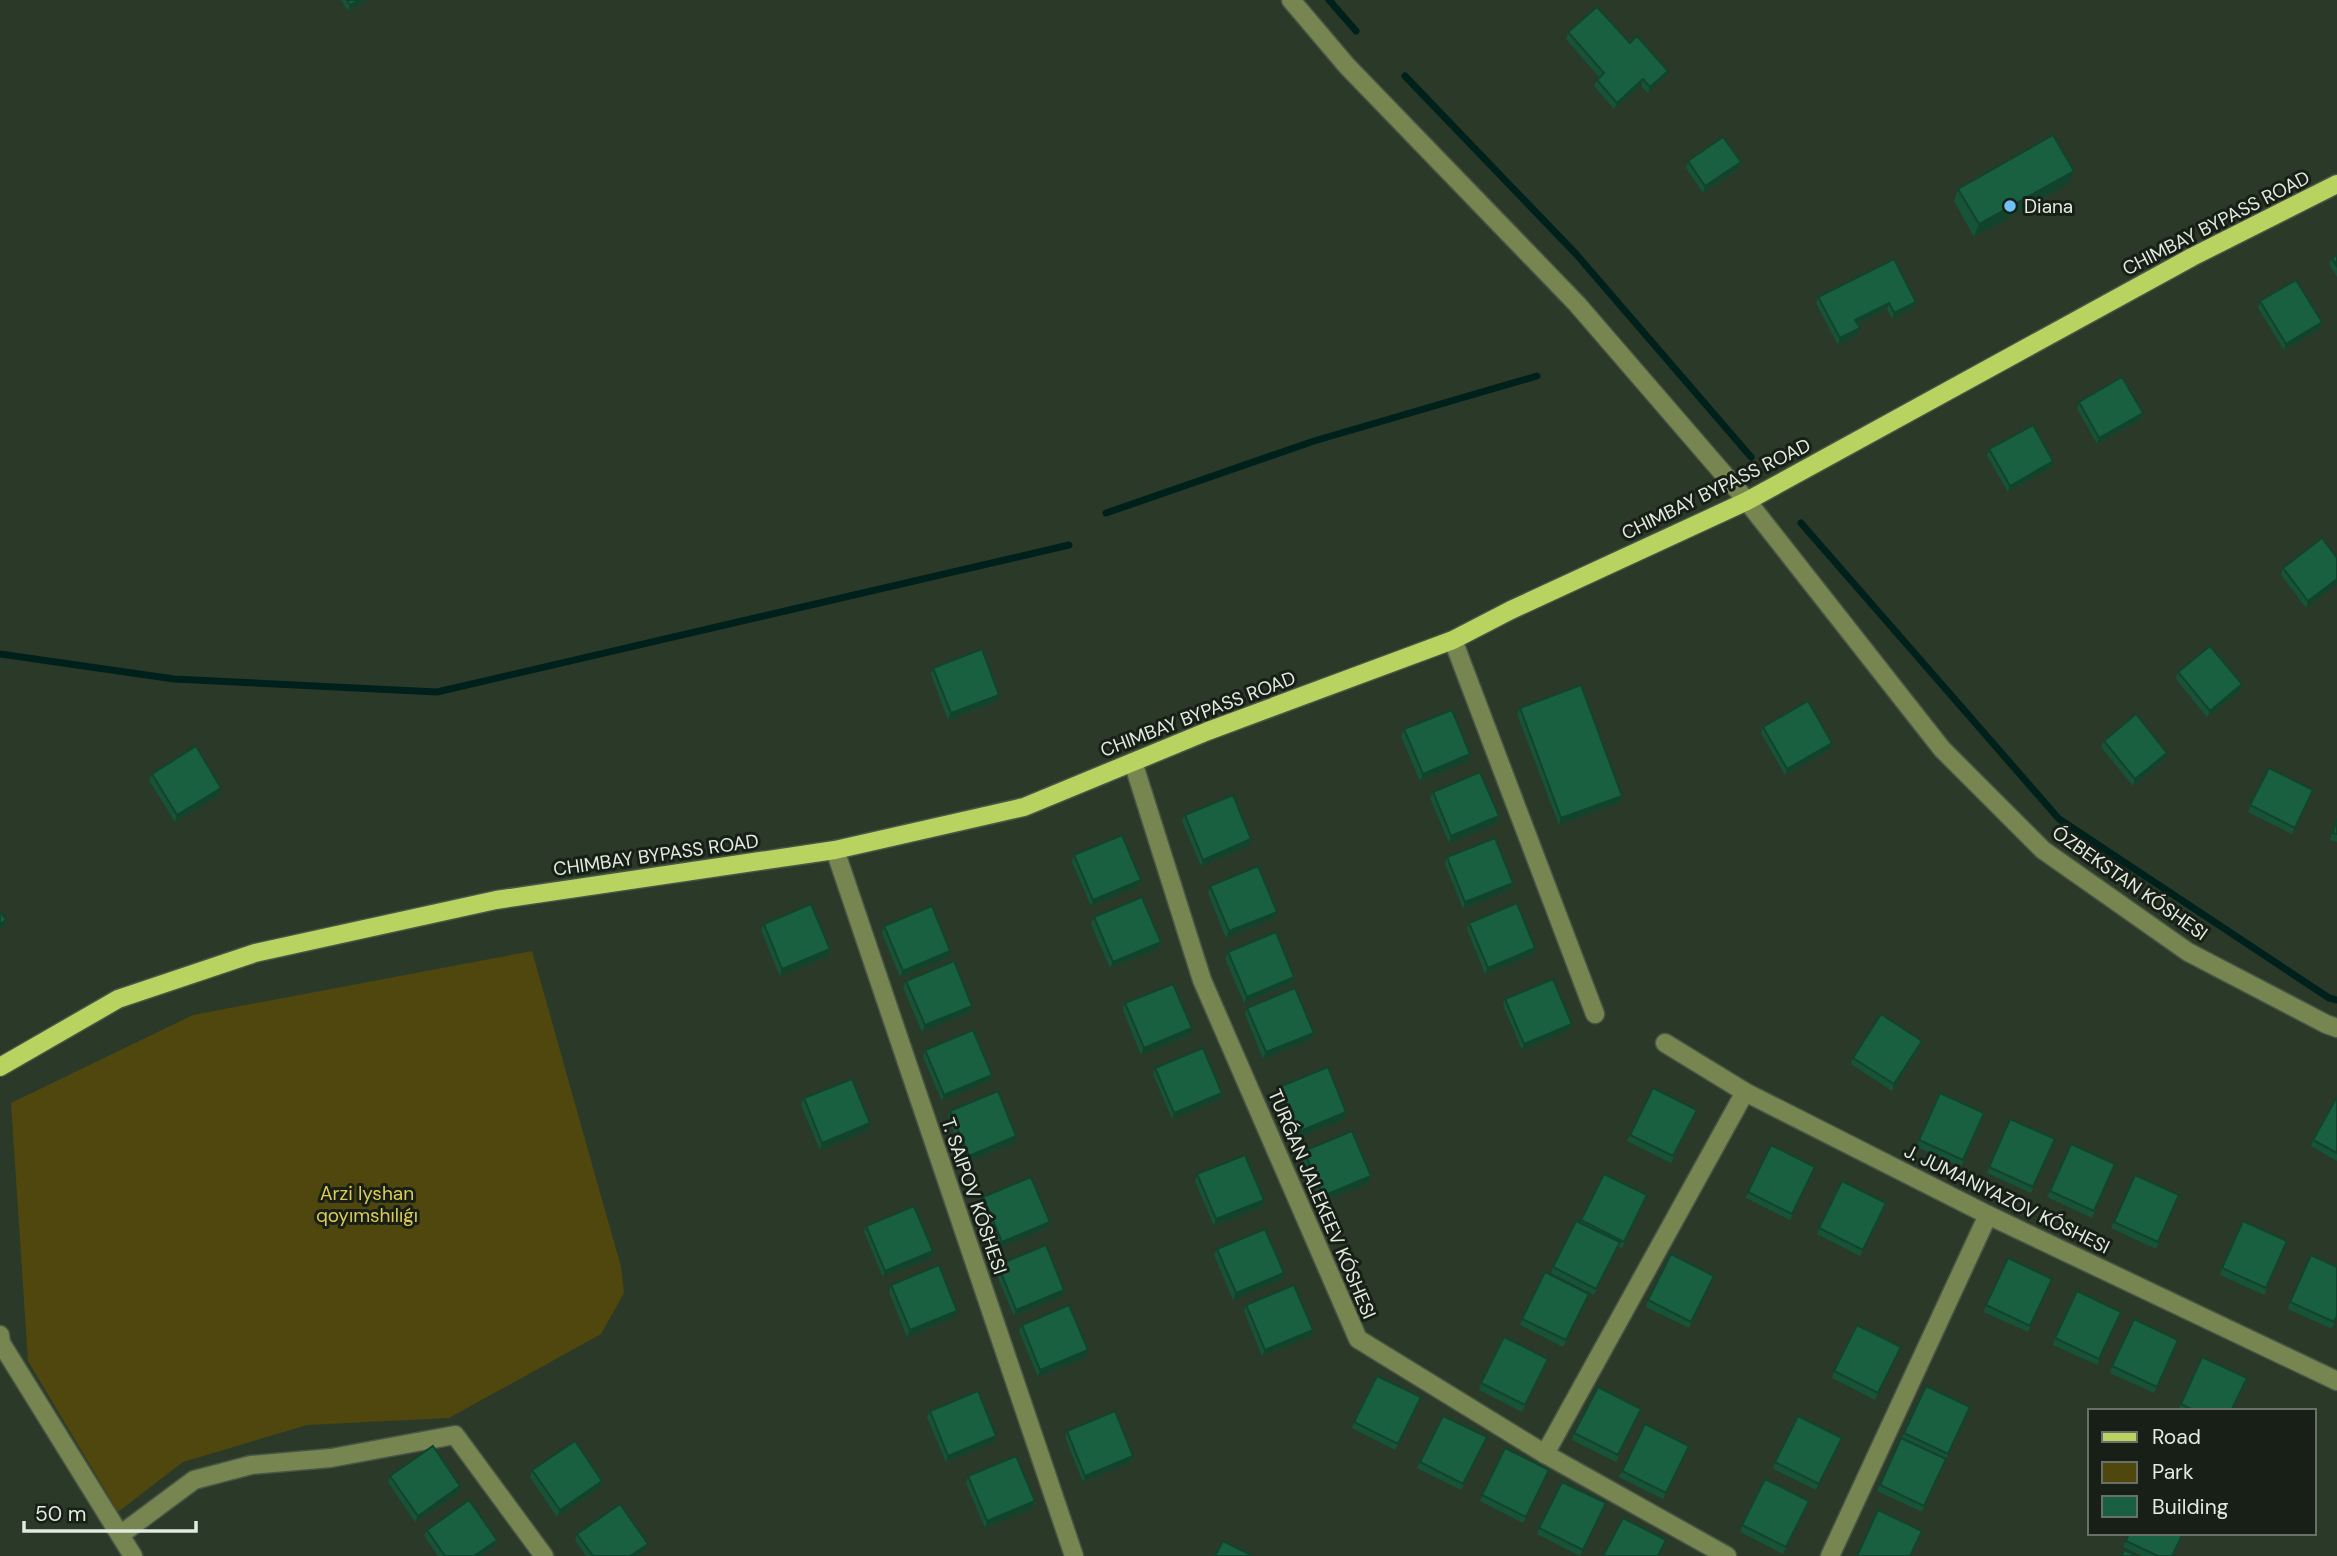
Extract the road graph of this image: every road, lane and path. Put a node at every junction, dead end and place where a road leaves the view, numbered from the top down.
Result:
1 (1291, 0) edge
2 (2337, 184) edge
3 (1747, 501) junction
4 (1453, 640) junction
5 (1133, 762) junction
6 (835, 850) junction
7 (1595, 1014) dead end
8 (2337, 1028) edge
9 (1665, 1043) dead end
10 (0, 1067) edge
11 (1745, 1093) junction
12 (1988, 1215) junction
13 (0, 1335) edge
14 (2337, 1381) edge
15 (1545, 1454) junction
16 (120, 1535) junction
17 (133, 1556) edge
18 (544, 1556) edge
19 (1074, 1556) edge
20 (1727, 1556) edge
21 (1830, 1556) edge

1 - 3 street, ÓZBEKSTAN KÓSHESI
2 - 3 main road, CHIMBAY BYPASS ROAD
3 - 4 main road, CHIMBAY BYPASS ROAD
3 - 8 street, ÓZBEKSTAN KÓSHESI
4 - 5 main road, CHIMBAY BYPASS ROAD
4 - 7 street
5 - 6 main road, CHIMBAY BYPASS ROAD
5 - 15 street, TURǴAN JALEKEEV KÓSHESI
6 - 10 main road, CHIMBAY BYPASS ROAD
6 - 19 street, T. SAIPOV KÓSHESI
9 - 11 street, J. JUMANIYAZOV KÓSHESI
11 - 12 street, J. JUMANIYAZOV KÓSHESI
11 - 15 street
12 - 14 street, J. JUMANIYAZOV KÓSHESI
12 - 21 street
13 - 16 street
15 - 20 street, TURǴAN JALEKEEV KÓSHESI
16 - 17 street
16 - 18 street

